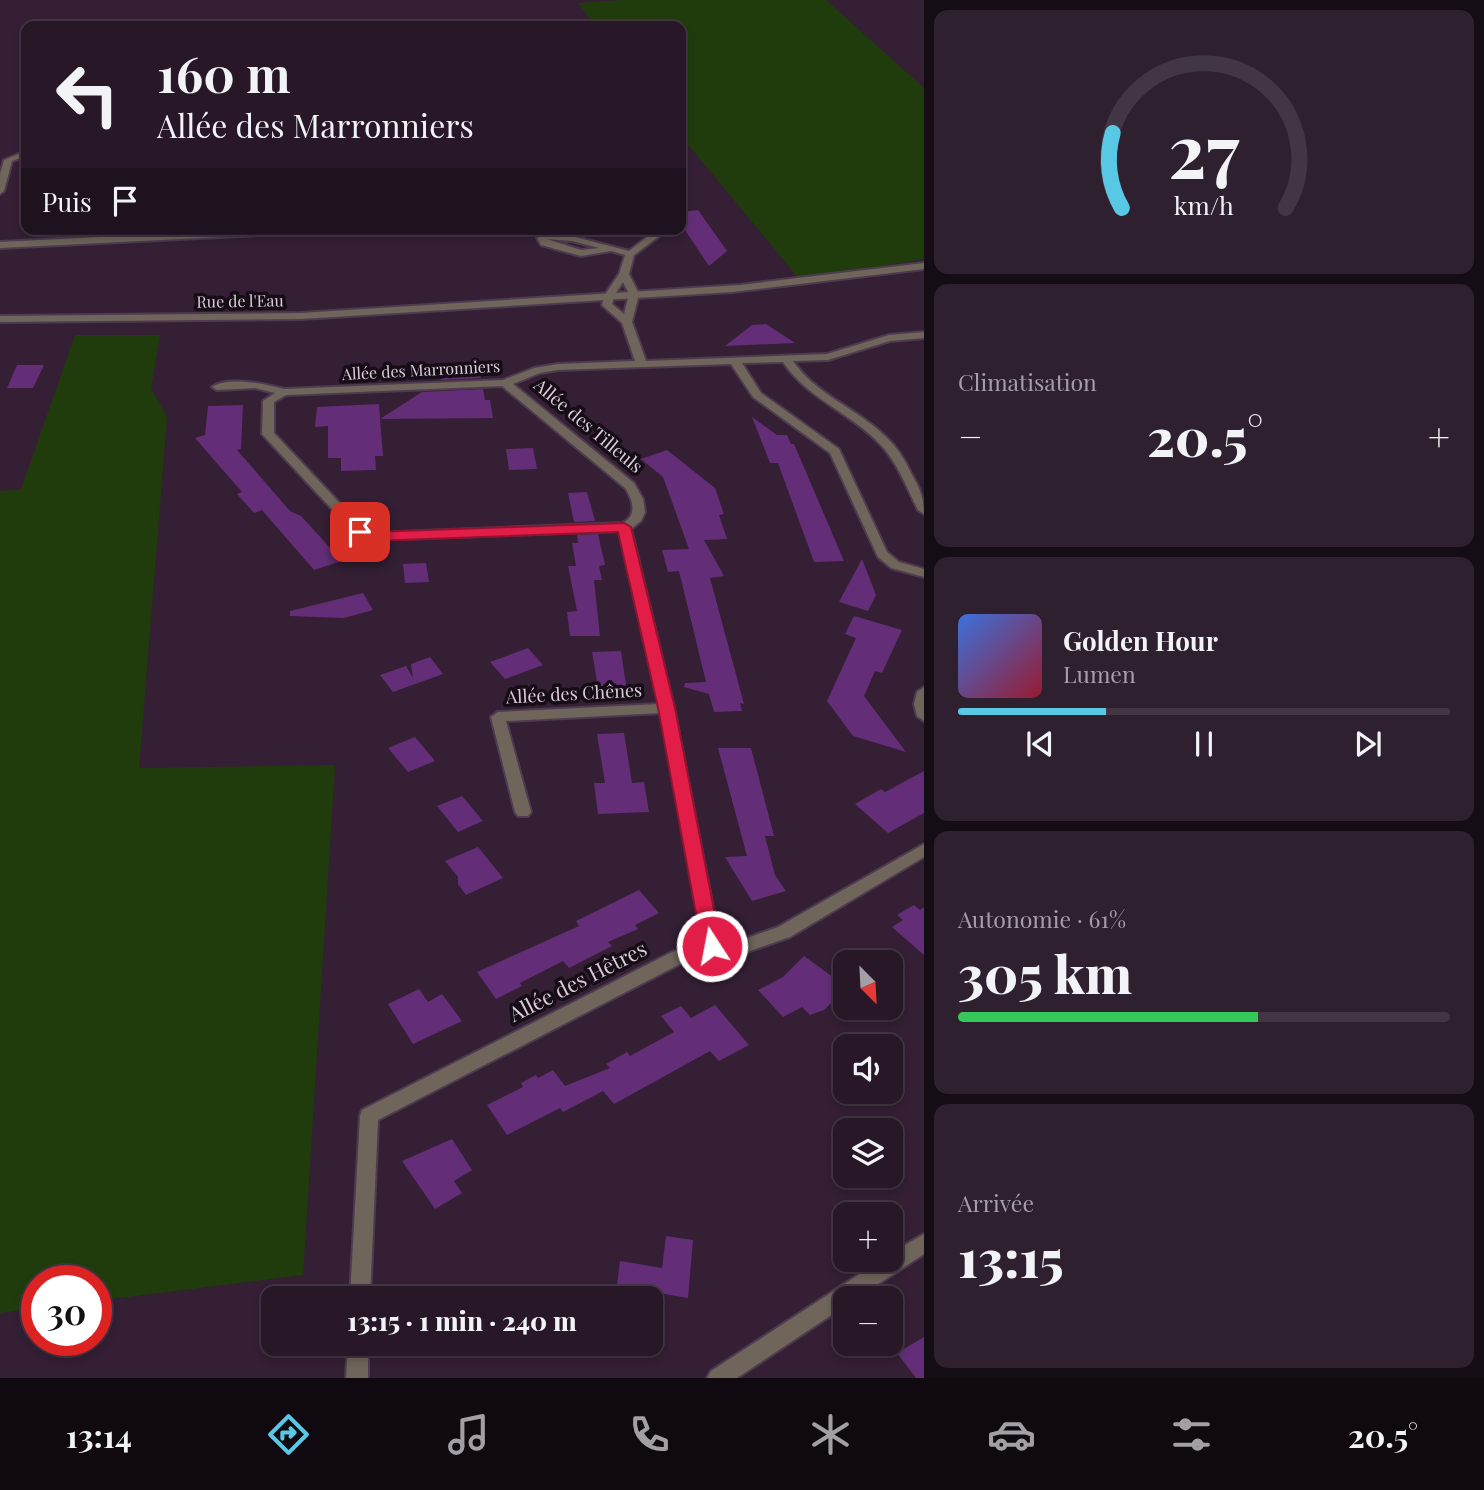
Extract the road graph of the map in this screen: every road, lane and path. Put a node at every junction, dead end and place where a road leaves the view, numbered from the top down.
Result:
1 (1, 148) edge
2 (21, 154) edge
3 (15, 155) junction
4 (0, 191) edge
5 (201, 235) edge
6 (552, 235) edge
7 (560, 235) edge
8 (656, 235) edge
9 (0, 245) edge
10 (610, 249) junction
11 (630, 254) junction
12 (924, 266) edge
13 (624, 274) junction
14 (634, 299) junction
15 (608, 301) junction
16 (0, 319) edge
17 (627, 322) junction
18 (924, 335) edge
19 (786, 359) junction
20 (735, 361) junction
21 (642, 365) junction
22 (505, 383) junction
23 (218, 387) dead end
24 (284, 392) junction
25 (924, 510) edge
26 (624, 527) junction
27 (924, 573) edge
28 (924, 692) edge
29 (667, 708) junction
30 (924, 716) edge
31 (523, 812) dead end
32 (924, 850) edge
33 (712, 946) junction
34 (924, 1243) edge
35 (361, 1286) edge
36 (358, 1356) edge
37 (357, 1378) edge
38 (718, 1378) edge

1 - 3 street
2 - 3 street
3 - 4 street
5 - 9 street
6 - 10 street
7 - 10 street
8 - 11 street
10 - 11 street
11 - 13 street
12 - 14 street, Rue de l'Eau
13 - 14 street
13 - 15 street
14 - 15 street, Rue de l'Eau
14 - 17 street
15 - 16 street, Rue de l'Eau
15 - 17 street
17 - 21 street
18 - 19 street, Allée des Marronniers
19 - 20 street, Allée des Marronniers
19 - 25 street
20 - 21 street, Allée des Marronniers
20 - 27 street
21 - 22 street, Allée des Marronniers
22 - 24 street, Allée des Marronniers
22 - 26 street, Allée des Tilleuls
23 - 24 street, Allée des Marronniers
24 - 26 street
26 - 29 street
28 - 30 street
29 - 31 street, Allée des Chênes
29 - 33 street
32 - 33 street, Allée des Hêtres
33 - 35 street, Allée des Hêtres
34 - 38 street
36 - 37 street

